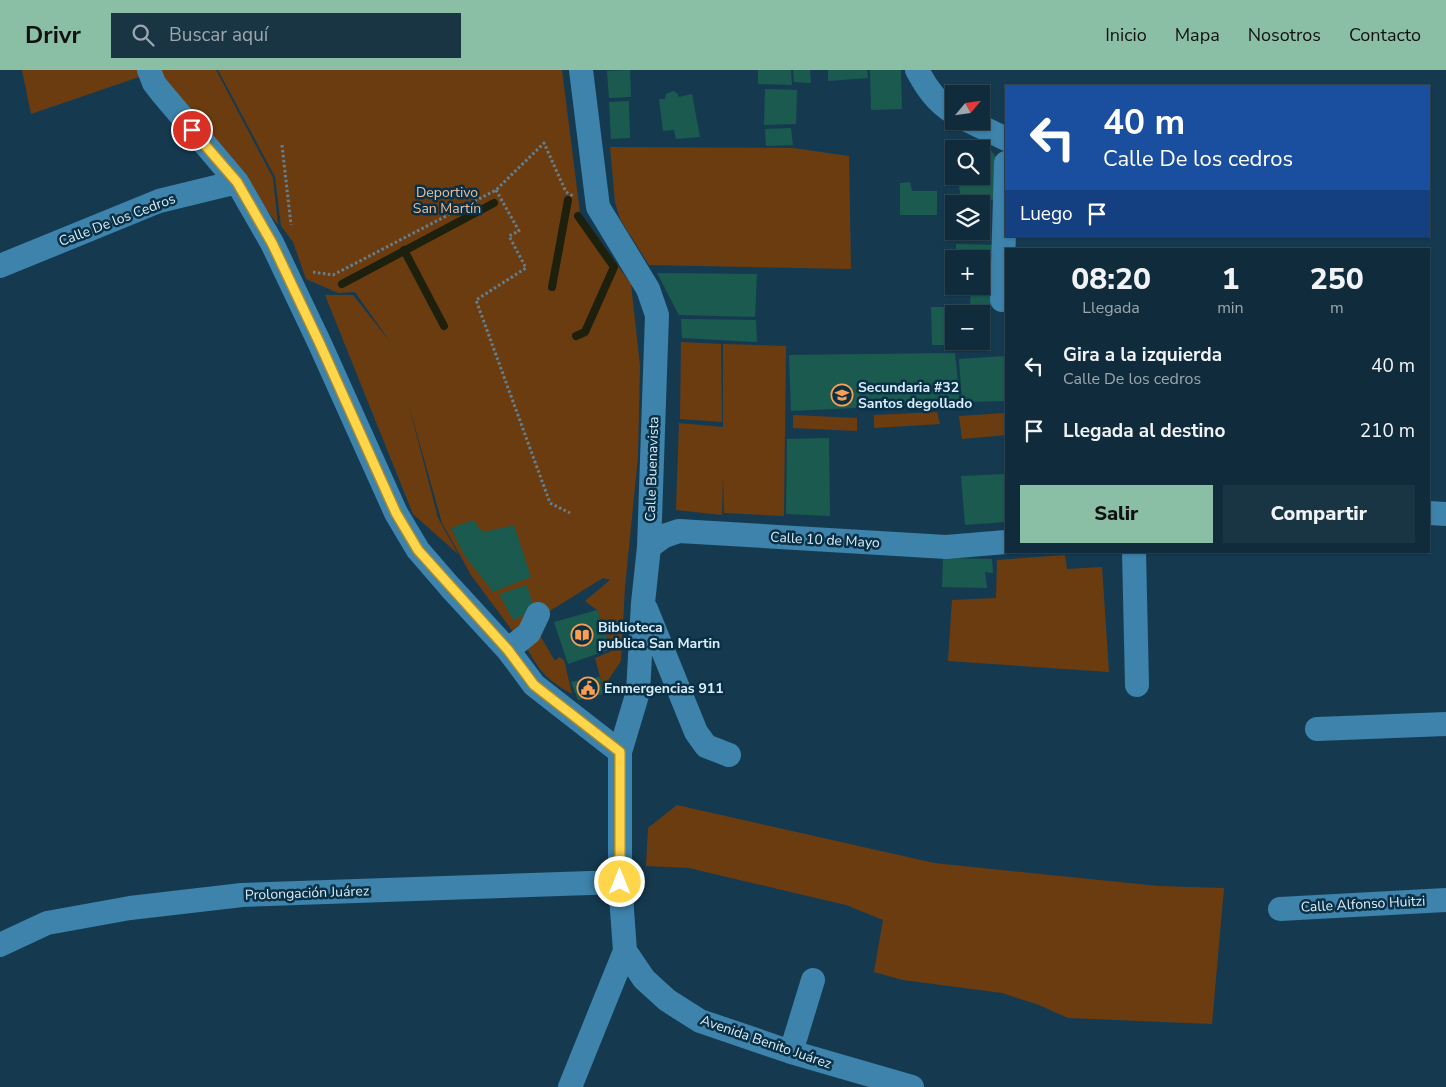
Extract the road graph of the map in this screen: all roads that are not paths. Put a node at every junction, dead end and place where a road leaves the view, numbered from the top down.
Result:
1 (149, 70) edge
2 (581, 70) edge
3 (917, 70) edge
4 (945, 107) edge
5 (988, 130) edge
6 (1005, 139) edge
7 (237, 182) junction
8 (1005, 197) edge
9 (0, 266) edge
10 (1002, 300) dead end
11 (1430, 514) edge
12 (1446, 514) edge
13 (1005, 542) edge
14 (649, 547) junction
15 (1134, 553) edge
16 (643, 602) junction
17 (538, 614) dead end
18 (508, 650) junction
19 (1137, 685) dead end
20 (1446, 724) edge
21 (1316, 729) dead end
22 (620, 752) junction
23 (730, 755) dead end
24 (620, 882) junction
25 (1446, 900) edge
26 (1280, 909) dead end
27 (0, 945) edge
28 (626, 950) junction
29 (813, 980) dead end
30 (791, 1052) junction
31 (570, 1087) edge
32 (912, 1087) edge

1 - 7 street
2 - 14 street, Calle Buenavista
3 - 4 street
5 - 6 street
7 - 9 street, Calle De los Cedros
7 - 18 street
8 - 10 street
11 - 12 street
13 - 14 street, Calle 10 de Mayo
14 - 16 street, Calle Buenavista
15 - 19 street
16 - 22 street, Calle Buenavista
16 - 23 street
17 - 18 street
18 - 22 street
20 - 21 street
22 - 24 street, Calle Buenavista
24 - 27 street, Prolongación Juárez
24 - 28 street, Avenida Benito Juárez
25 - 26 street, Calle Alfonso Huitzi
28 - 30 street, Avenida Benito Juárez
28 - 31 street
29 - 30 street
30 - 32 street, Avenida Benito Juárez

